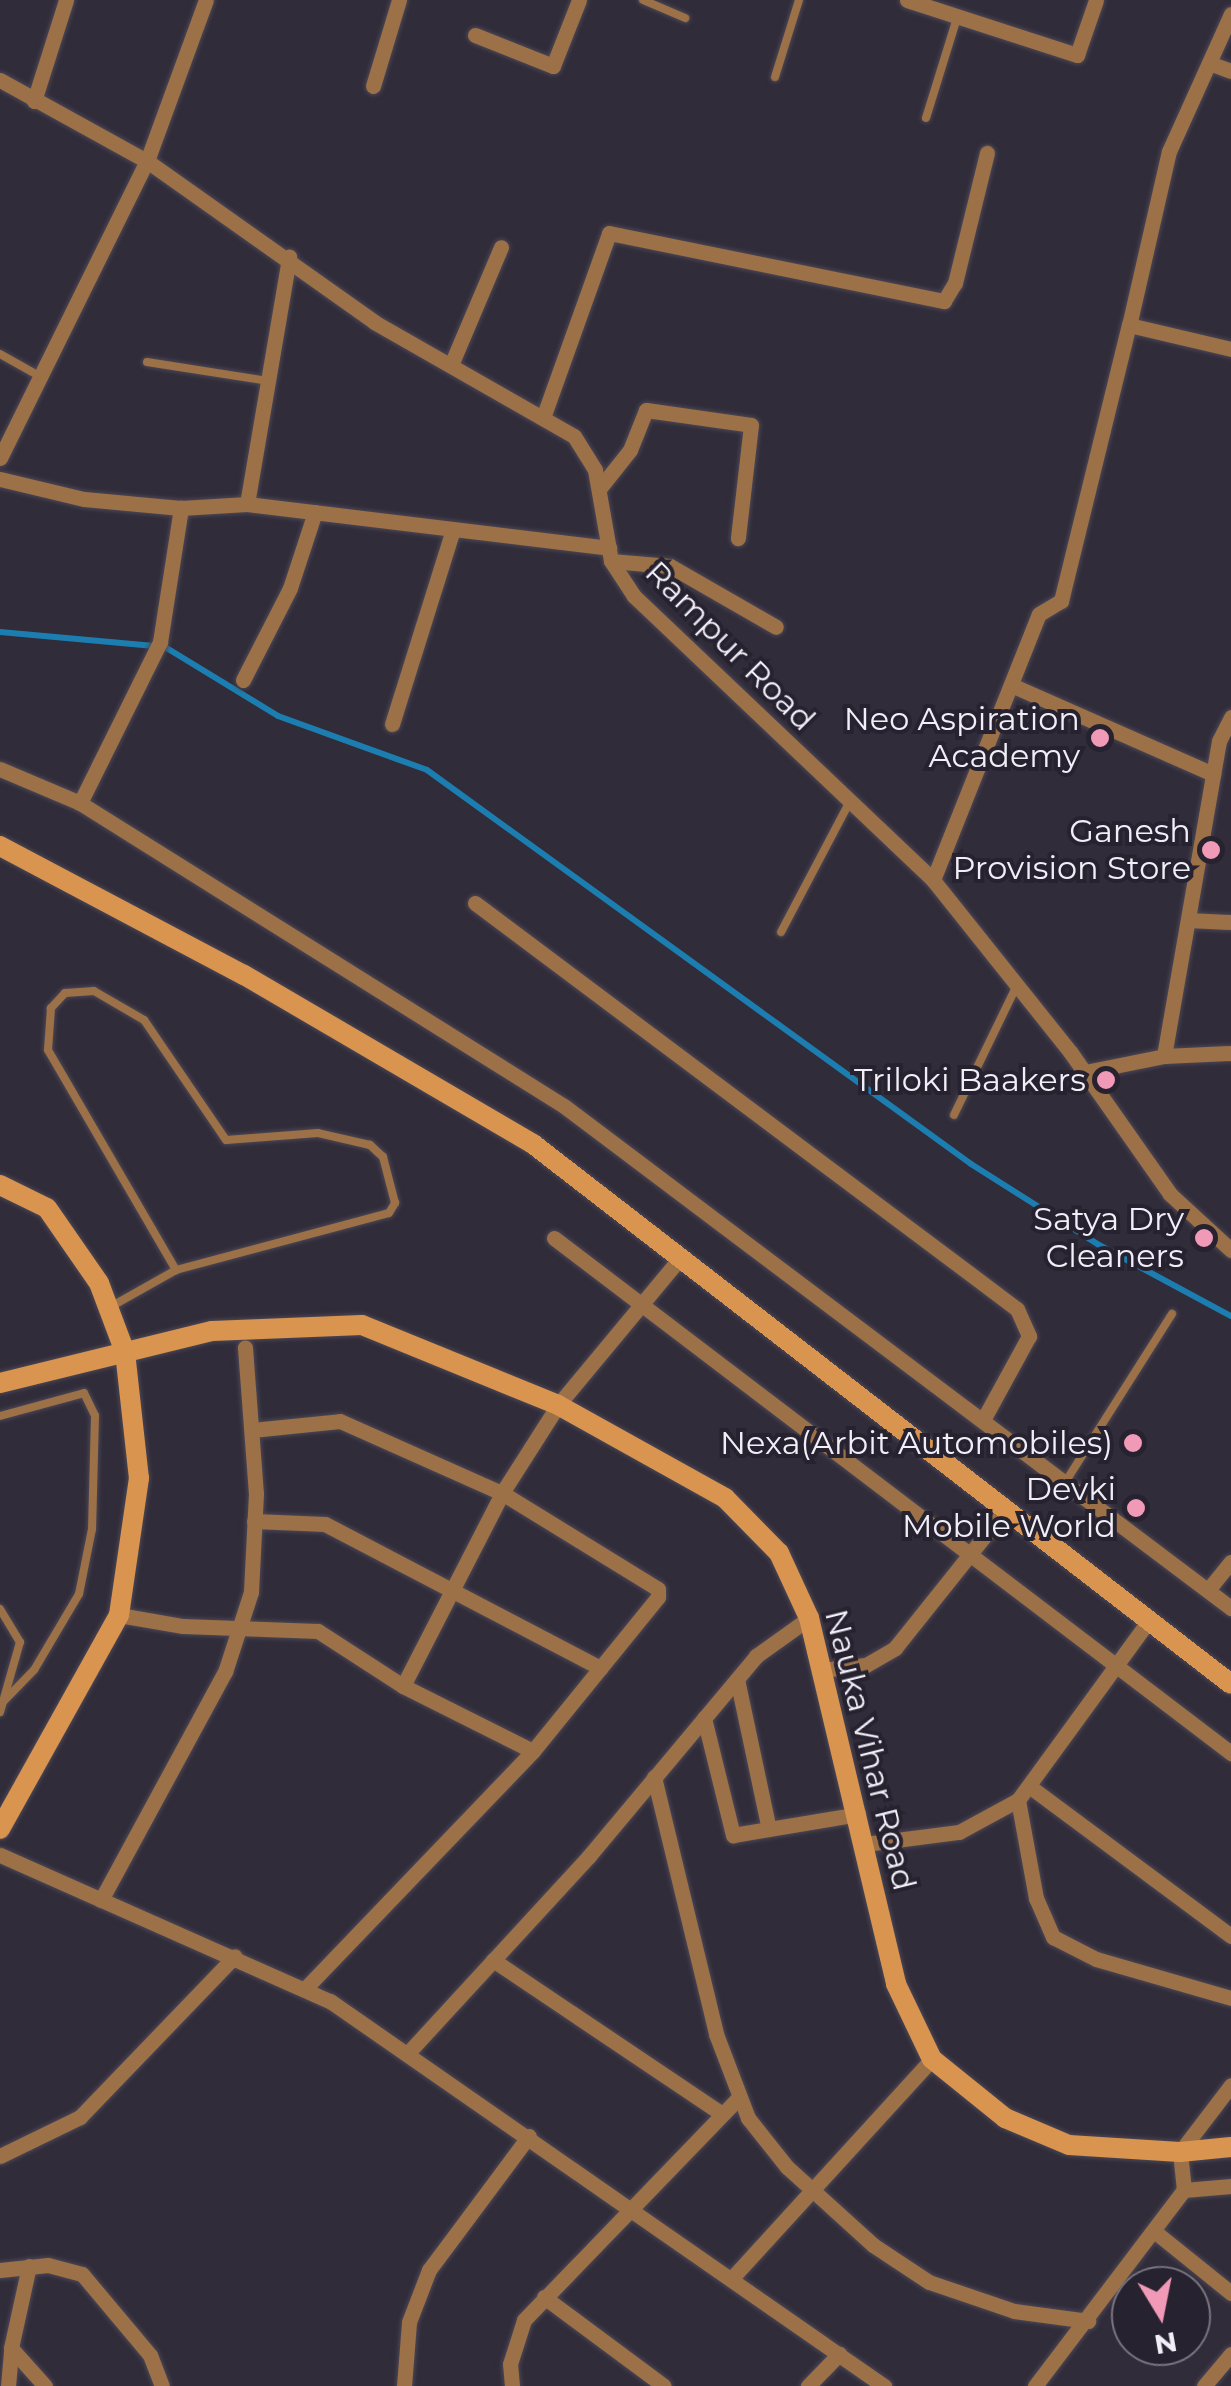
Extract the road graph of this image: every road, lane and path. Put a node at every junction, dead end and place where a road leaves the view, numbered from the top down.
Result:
1 (66, 0) edge
2 (206, 0) edge
3 (400, 0) edge
4 (579, 0) edge
5 (643, 0) edge
6 (800, 0) edge
7 (907, 0) edge
8 (1096, 0) edge
9 (1231, 14) edge
10 (958, 16) junction
11 (685, 18) dead end
12 (474, 35) dead end
13 (1209, 63) junction
14 (1231, 71) edge
15 (776, 77) dead end
16 (0, 80) edge
17 (373, 86) dead end
18 (34, 101) junction
19 (926, 118) dead end
20 (986, 153) dead end
21 (147, 161) junction
22 (501, 247) dead end
23 (289, 257) junction
24 (1130, 325) junction
25 (1231, 349) edge
26 (0, 354) edge
27 (147, 362) dead end
28 (451, 364) junction
29 (41, 378) junction
30 (268, 381) junction
31 (544, 415) junction
32 (0, 458) edge
33 (0, 478) edge
34 (599, 490) junction
35 (246, 504) junction
36 (181, 508) junction
37 (315, 512) junction
38 (454, 529) junction
39 (738, 538) dead end
40 (610, 554) junction
41 (776, 626) dead end
42 (242, 680) dead end
43 (1011, 684) junction
44 (1231, 717) edge
45 (392, 724) dead end
46 (0, 769) edge
47 (1213, 774) junction
48 (850, 802) junction
49 (80, 804) junction
50 (0, 846) edge
51 (933, 880) junction
52 (475, 903) dead end
53 (1188, 920) junction
54 (1231, 922) edge
55 (781, 932) dead end
56 (1017, 985) junction
57 (1231, 1053) edge
58 (1164, 1056) junction
59 (1085, 1072) junction
60 (954, 1114) dead end
61 (0, 1185) edge
62 (554, 1238) dead end
63 (1231, 1250) edge
64 (680, 1258) junction
65 (176, 1270) junction
66 (641, 1304) junction
67 (108, 1308) junction
68 (1172, 1314) dead end
69 (246, 1348) dead end
70 (125, 1352) junction
71 (0, 1383) edge
72 (558, 1405) junction
73 (0, 1416) edge
74 (983, 1420) junction
75 (252, 1430) junction
76 (1066, 1481) junction
77 (502, 1494) junction
78 (1005, 1510) junction
79 (254, 1521) junction
80 (969, 1554) junction
81 (1231, 1562) edge
82 (1208, 1590) junction
83 (456, 1591) junction
84 (1231, 1608) edge
85 (0, 1609) edge
86 (119, 1616) junction
87 (809, 1618) junction
88 (1150, 1619) junction
89 (239, 1629) junction
90 (1115, 1665) junction
91 (600, 1668) junction
92 (822, 1670) junction
93 (737, 1678) junction
94 (1229, 1678) edge
95 (403, 1686) junction
96 (3, 1702) junction
97 (0, 1712) edge
98 (704, 1718) junction
99 (533, 1752) junction
100 (1231, 1753) edge
101 (654, 1777) junction
102 (1029, 1786) junction
103 (1018, 1800) junction
104 (858, 1814) junction
105 (0, 1829) edge
106 (769, 1829) junction
107 (865, 1844) junction
108 (0, 1855) edge
109 (100, 1900) junction
110 (1231, 1936) edge
111 (235, 1956) junction
112 (493, 1960) junction
113 (305, 1989) junction
114 (1231, 1998) edge
115 (407, 2054) junction
116 (932, 2059) junction
117 (1231, 2085) edge
118 (739, 2097) junction
119 (722, 2114) junction
120 (529, 2136) junction
121 (1231, 2147) edge
122 (1180, 2152) junction
123 (0, 2156) edge
124 (1231, 2186) edge
125 (812, 2190) junction
126 (1184, 2190) junction
127 (631, 2207) junction
128 (1154, 2231) junction
129 (29, 2266) junction
130 (0, 2270) edge
131 (732, 2278) junction
132 (1231, 2293) edge
133 (544, 2297) junction
134 (1088, 2321) junction
135 (11, 2348) junction
136 (838, 2354) junction
137 (1231, 2354) edge
138 (8, 2386) edge
139 (45, 2386) edge
140 (162, 2386) edge
141 (404, 2386) edge
142 (512, 2386) edge
143 (664, 2386) edge
144 (808, 2386) edge
145 (884, 2386) edge
146 (1035, 2386) edge
147 (1204, 2386) edge

1 - 18 street
2 - 21 street
3 - 17 street
4 - 12 street
5 - 11 lane
6 - 15 lane
7 - 10 street
8 - 10 street
9 - 13 street
10 - 19 lane
13 - 14 street
13 - 24 street
16 - 18 street, Rampur Road
18 - 21 street, Rampur Road
20 - 31 street
21 - 23 street, Rampur Road
21 - 29 street
22 - 28 street
23 - 28 street, Rampur Road
23 - 30 street
24 - 25 street
24 - 43 street
26 - 29 lane
27 - 30 lane
28 - 31 street, Rampur Road
29 - 32 street
30 - 35 street
31 - 34 street, Rampur Road
33 - 36 street
34 - 39 street
34 - 40 street, Rampur Road
35 - 36 street
35 - 37 street
36 - 49 street
37 - 38 street
37 - 42 street
38 - 40 street
38 - 45 street
40 - 41 street
40 - 48 street, Rampur Road
43 - 47 street
43 - 51 street
44 - 47 street
46 - 49 street
47 - 53 street
48 - 51 street, Rampur Road
48 - 55 lane
49 - 74 street
50 - 64 street
51 - 56 street, Rampur Road
52 - 74 street
53 - 54 street
53 - 58 street
56 - 59 street, Rampur Road
56 - 60 lane
57 - 58 street
58 - 59 street
59 - 63 street, Rampur Road
61 - 67 street
62 - 66 street
64 - 66 street
64 - 78 street
65 - 65 lane
65 - 67 lane
66 - 72 street
66 - 80 street
67 - 70 street
68 - 76 lane
69 - 75 street
70 - 71 street, Nauka Vihar Road
70 - 72 street, Nauka Vihar Road
70 - 86 street
72 - 77 street
72 - 87 street, Nauka Vihar Road
73 - 96 lane
74 - 76 street
75 - 77 street
75 - 79 street
76 - 82 street
77 - 83 street
77 - 91 street
78 - 80 street
78 - 88 street
79 - 83 street
79 - 89 street
80 - 90 street
80 - 92 street
81 - 82 street
82 - 84 street
83 - 91 street
83 - 95 street
85 - 96 lane
86 - 89 street
86 - 105 street
87 - 92 street, Nauka Vihar Road
87 - 93 street
88 - 90 street
88 - 94 street
89 - 95 street
89 - 109 street
90 - 100 street
90 - 102 street
91 - 99 street
92 - 104 street, Nauka Vihar Road
93 - 98 street
93 - 106 street
95 - 99 street
96 - 97 lane
98 - 101 street
98 - 106 street
99 - 113 street
101 - 112 street
101 - 118 street
102 - 103 street
102 - 110 street
103 - 107 street
103 - 114 street
104 - 106 street
104 - 107 street, Nauka Vihar Road
107 - 116 street, Nauka Vihar Road
108 - 109 street
109 - 111 street
111 - 113 street
111 - 123 street
112 - 115 street
112 - 119 street
113 - 115 street
115 - 120 street
116 - 122 street, Nauka Vihar Road
116 - 125 street
117 - 122 street
118 - 119 street
118 - 125 street
119 - 127 street
120 - 127 street
120 - 141 street
121 - 122 street, Nauka Vihar Road
122 - 126 street
124 - 126 street
125 - 131 street
125 - 134 street
126 - 128 street
127 - 131 street
127 - 133 street
128 - 132 street
128 - 134 street
129 - 130 street
129 - 135 street
129 - 140 street
131 - 136 street
133 - 142 street
133 - 143 street
134 - 146 street
135 - 138 street
135 - 139 street
136 - 144 street
136 - 145 street
137 - 147 street

